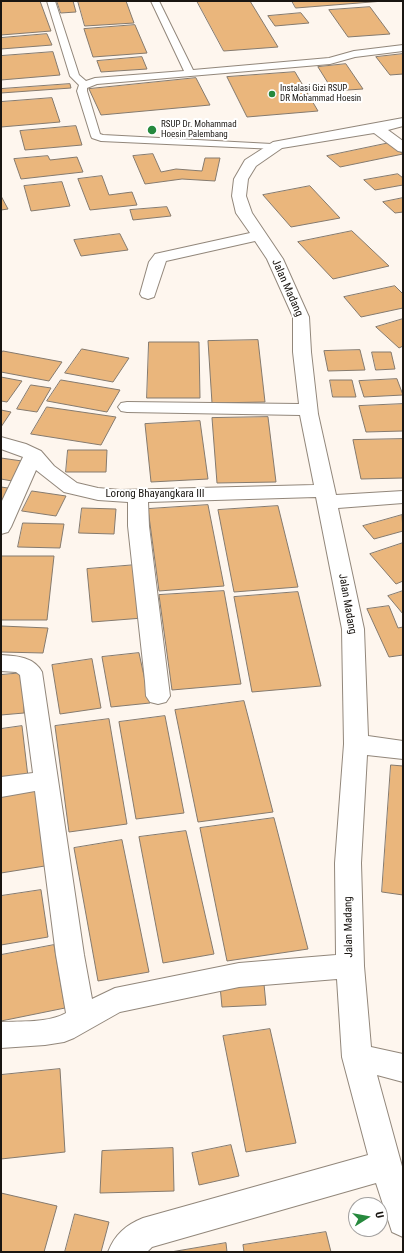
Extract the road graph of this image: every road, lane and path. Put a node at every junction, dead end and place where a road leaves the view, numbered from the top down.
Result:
1 (51, 1) edge
2 (155, 1) edge
3 (403, 48) edge
4 (190, 73) junction
5 (85, 85) junction
6 (403, 122) edge
7 (377, 128) junction
8 (272, 147) junction
9 (403, 148) edge
10 (259, 236) junction
11 (148, 294) dead end
12 (127, 407) dead end
13 (309, 410) junction
14 (1, 442) edge
15 (34, 456) junction
16 (138, 495) junction
17 (326, 496) junction
18 (403, 497) edge
19 (1, 527) edge
20 (1, 663) edge
21 (158, 696) dead end
22 (356, 744) junction
23 (403, 750) edge
24 (46, 780) junction
25 (1, 787) edge
26 (350, 966) junction
27 (81, 1019) junction
28 (1, 1035) edge
29 (356, 1057) junction
30 (403, 1068) edge
31 (386, 1165) junction
32 (403, 1221) edge
33 (124, 1252) edge

1 - 5 lane
2 - 4 lane
3 - 4 lane
4 - 5 lane
5 - 8 lane
6 - 7 street, Jalan Madang
7 - 8 street, Jalan Madang
7 - 9 street
8 - 10 street, Jalan Madang
10 - 11 street
10 - 13 street, Jalan Madang
12 - 13 street
13 - 17 street, Jalan Madang
14 - 15 street, Lorong Bhayangkara III
15 - 16 street, Lorong Bhayangkara III
15 - 19 street
16 - 17 street, Lorong Bhayangkara III
16 - 21 street
17 - 18 street, Lorong Bhayangkara III
17 - 22 street, Jalan Madang
20 - 24 street
22 - 23 street
22 - 26 street, Jalan Madang
24 - 25 street
24 - 27 street
26 - 27 street
26 - 29 street, Jalan Madang
27 - 28 street
29 - 30 street
29 - 31 street, Jalan Madang
31 - 32 street, Jalan Madang
31 - 33 street

